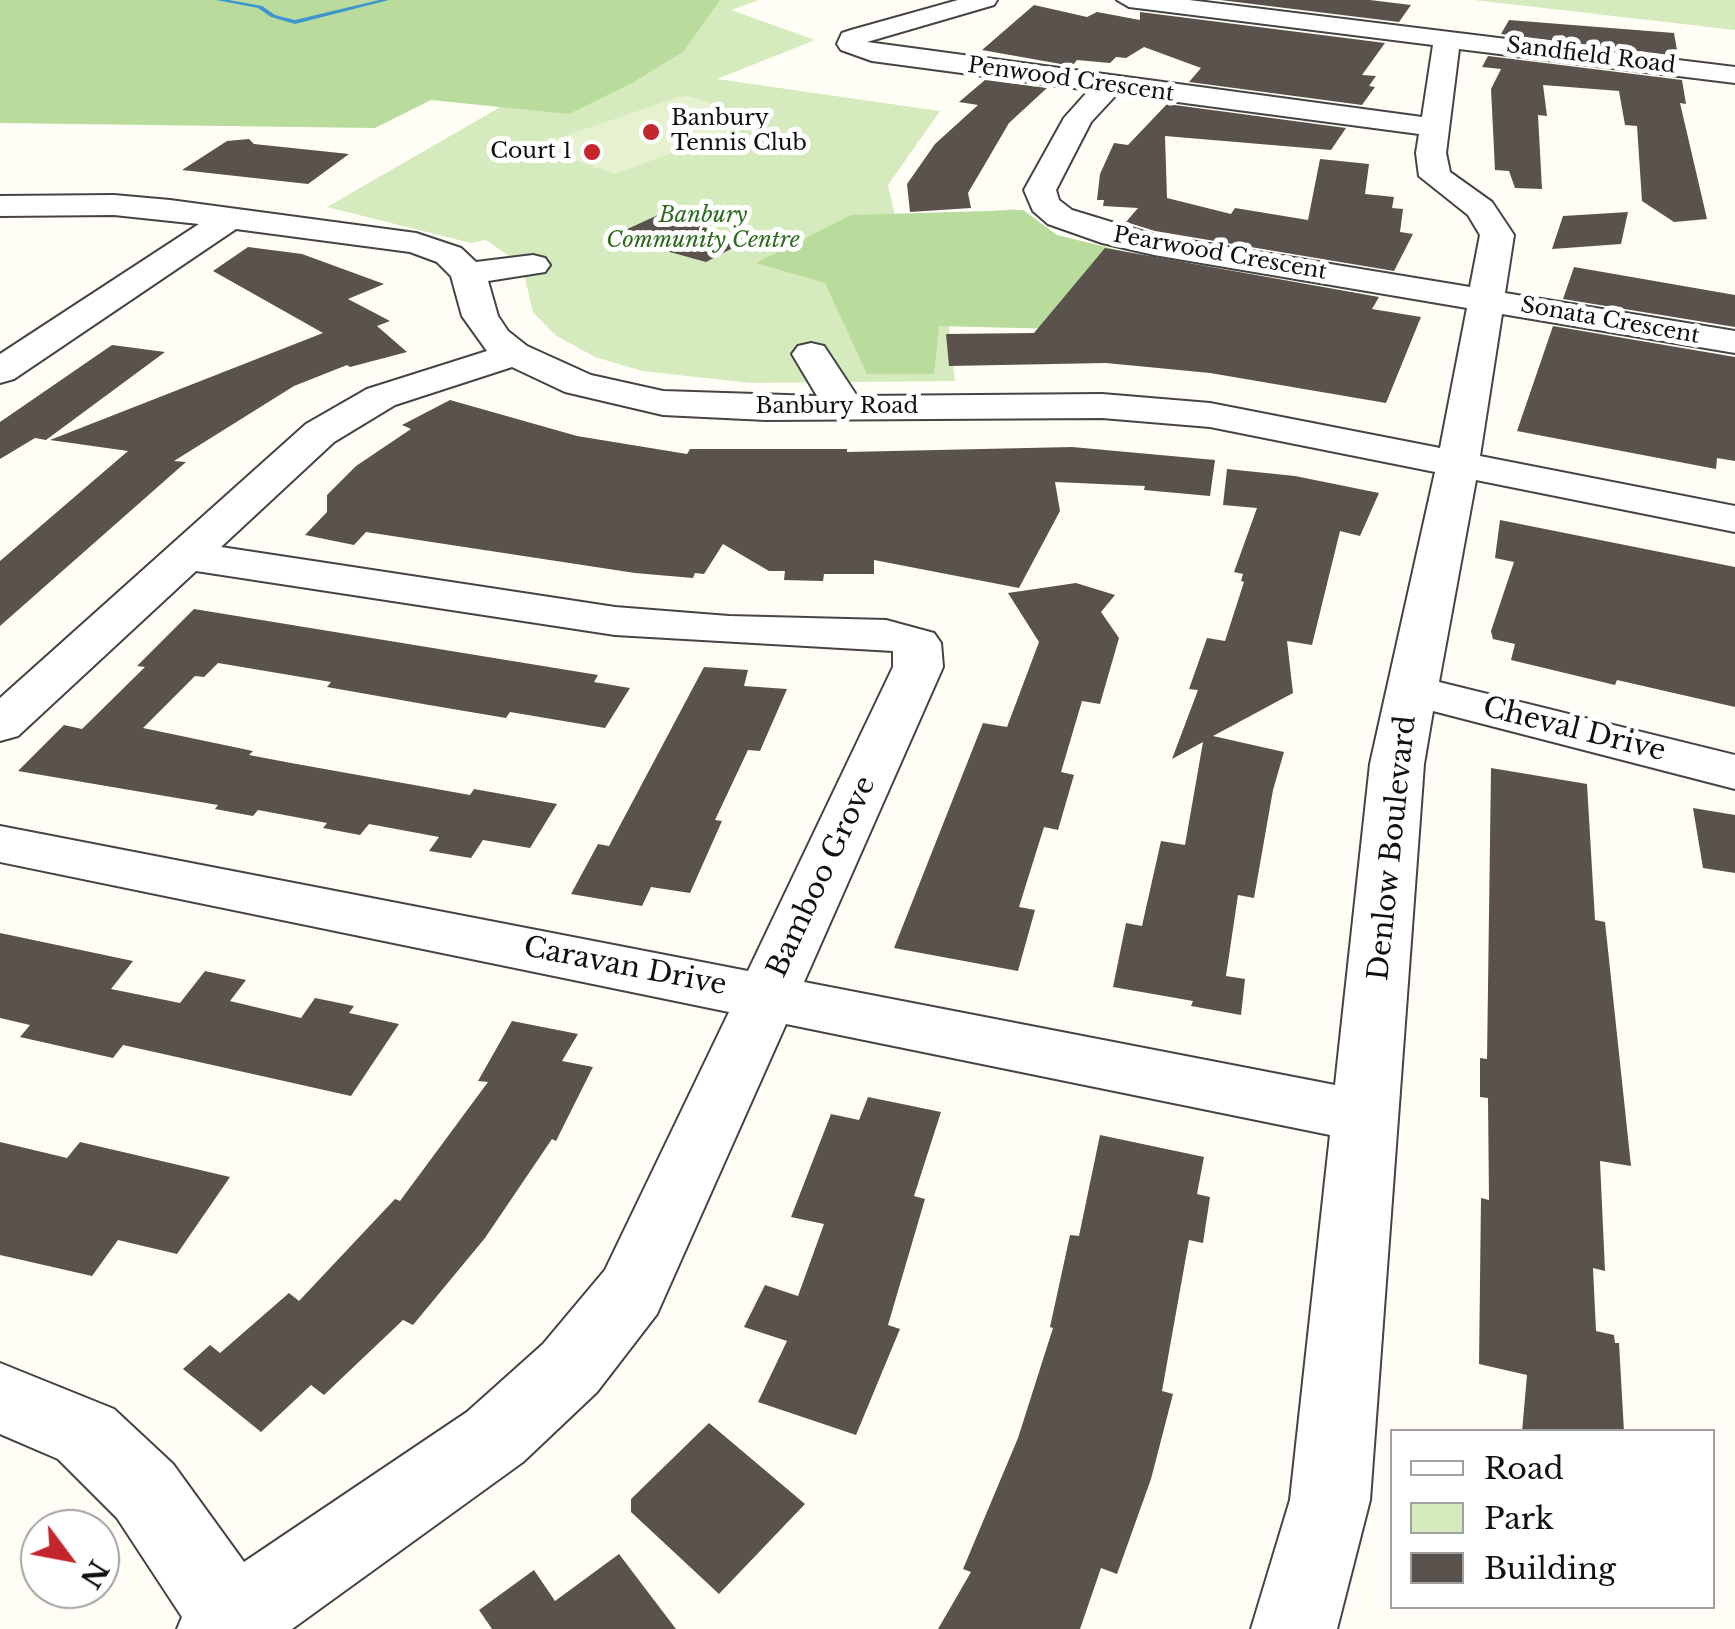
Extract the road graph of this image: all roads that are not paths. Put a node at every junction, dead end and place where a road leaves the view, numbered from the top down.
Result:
1 (984, 0) edge
2 (1129, 0) edge
3 (1447, 38) junction
4 (1735, 75) edge
5 (1110, 85) junction
6 (1437, 128) junction
7 (0, 206) edge
8 (230, 218) junction
9 (534, 265) dead end
10 (468, 273) junction
11 (1485, 299) junction
12 (1735, 342) edge
13 (514, 354) junction
14 (812, 354) dead end
15 (0, 372) edge
16 (844, 407) junction
17 (1458, 463) junction
18 (1735, 519) edge
19 (187, 556) junction
20 (1412, 690) junction
21 (0, 726) edge
22 (1735, 772) edge
23 (0, 844) edge
24 (768, 996) junction
25 (1366, 1117) junction
26 (0, 1398) edge
27 (227, 1624) edge
28 (1294, 1629) edge

1 - 5 street, Penwood Crescent
2 - 3 street
3 - 4 street, Sandfield Road
3 - 6 street, Denlow Boulevard
5 - 6 street, Penwood Crescent
5 - 11 street, Pearwood Crescent
6 - 11 street, Denlow Boulevard
7 - 8 street
8 - 10 street
8 - 15 street
9 - 10 street
10 - 13 street, Banbury Road
11 - 12 street, Sonata Crescent
11 - 17 street, Denlow Boulevard
13 - 16 street, Banbury Road
13 - 19 street
14 - 16 street
16 - 17 street, Banbury Road
17 - 18 street, Banbury Road
17 - 20 street, Denlow Boulevard
19 - 21 street
19 - 24 street, Bamboo Grove
20 - 22 street, Cheval Drive
20 - 25 street, Denlow Boulevard
23 - 24 street, Caravan Drive
24 - 25 street, Caravan Drive
24 - 27 street, Bamboo Grove
25 - 28 street, Denlow Boulevard
26 - 27 street

